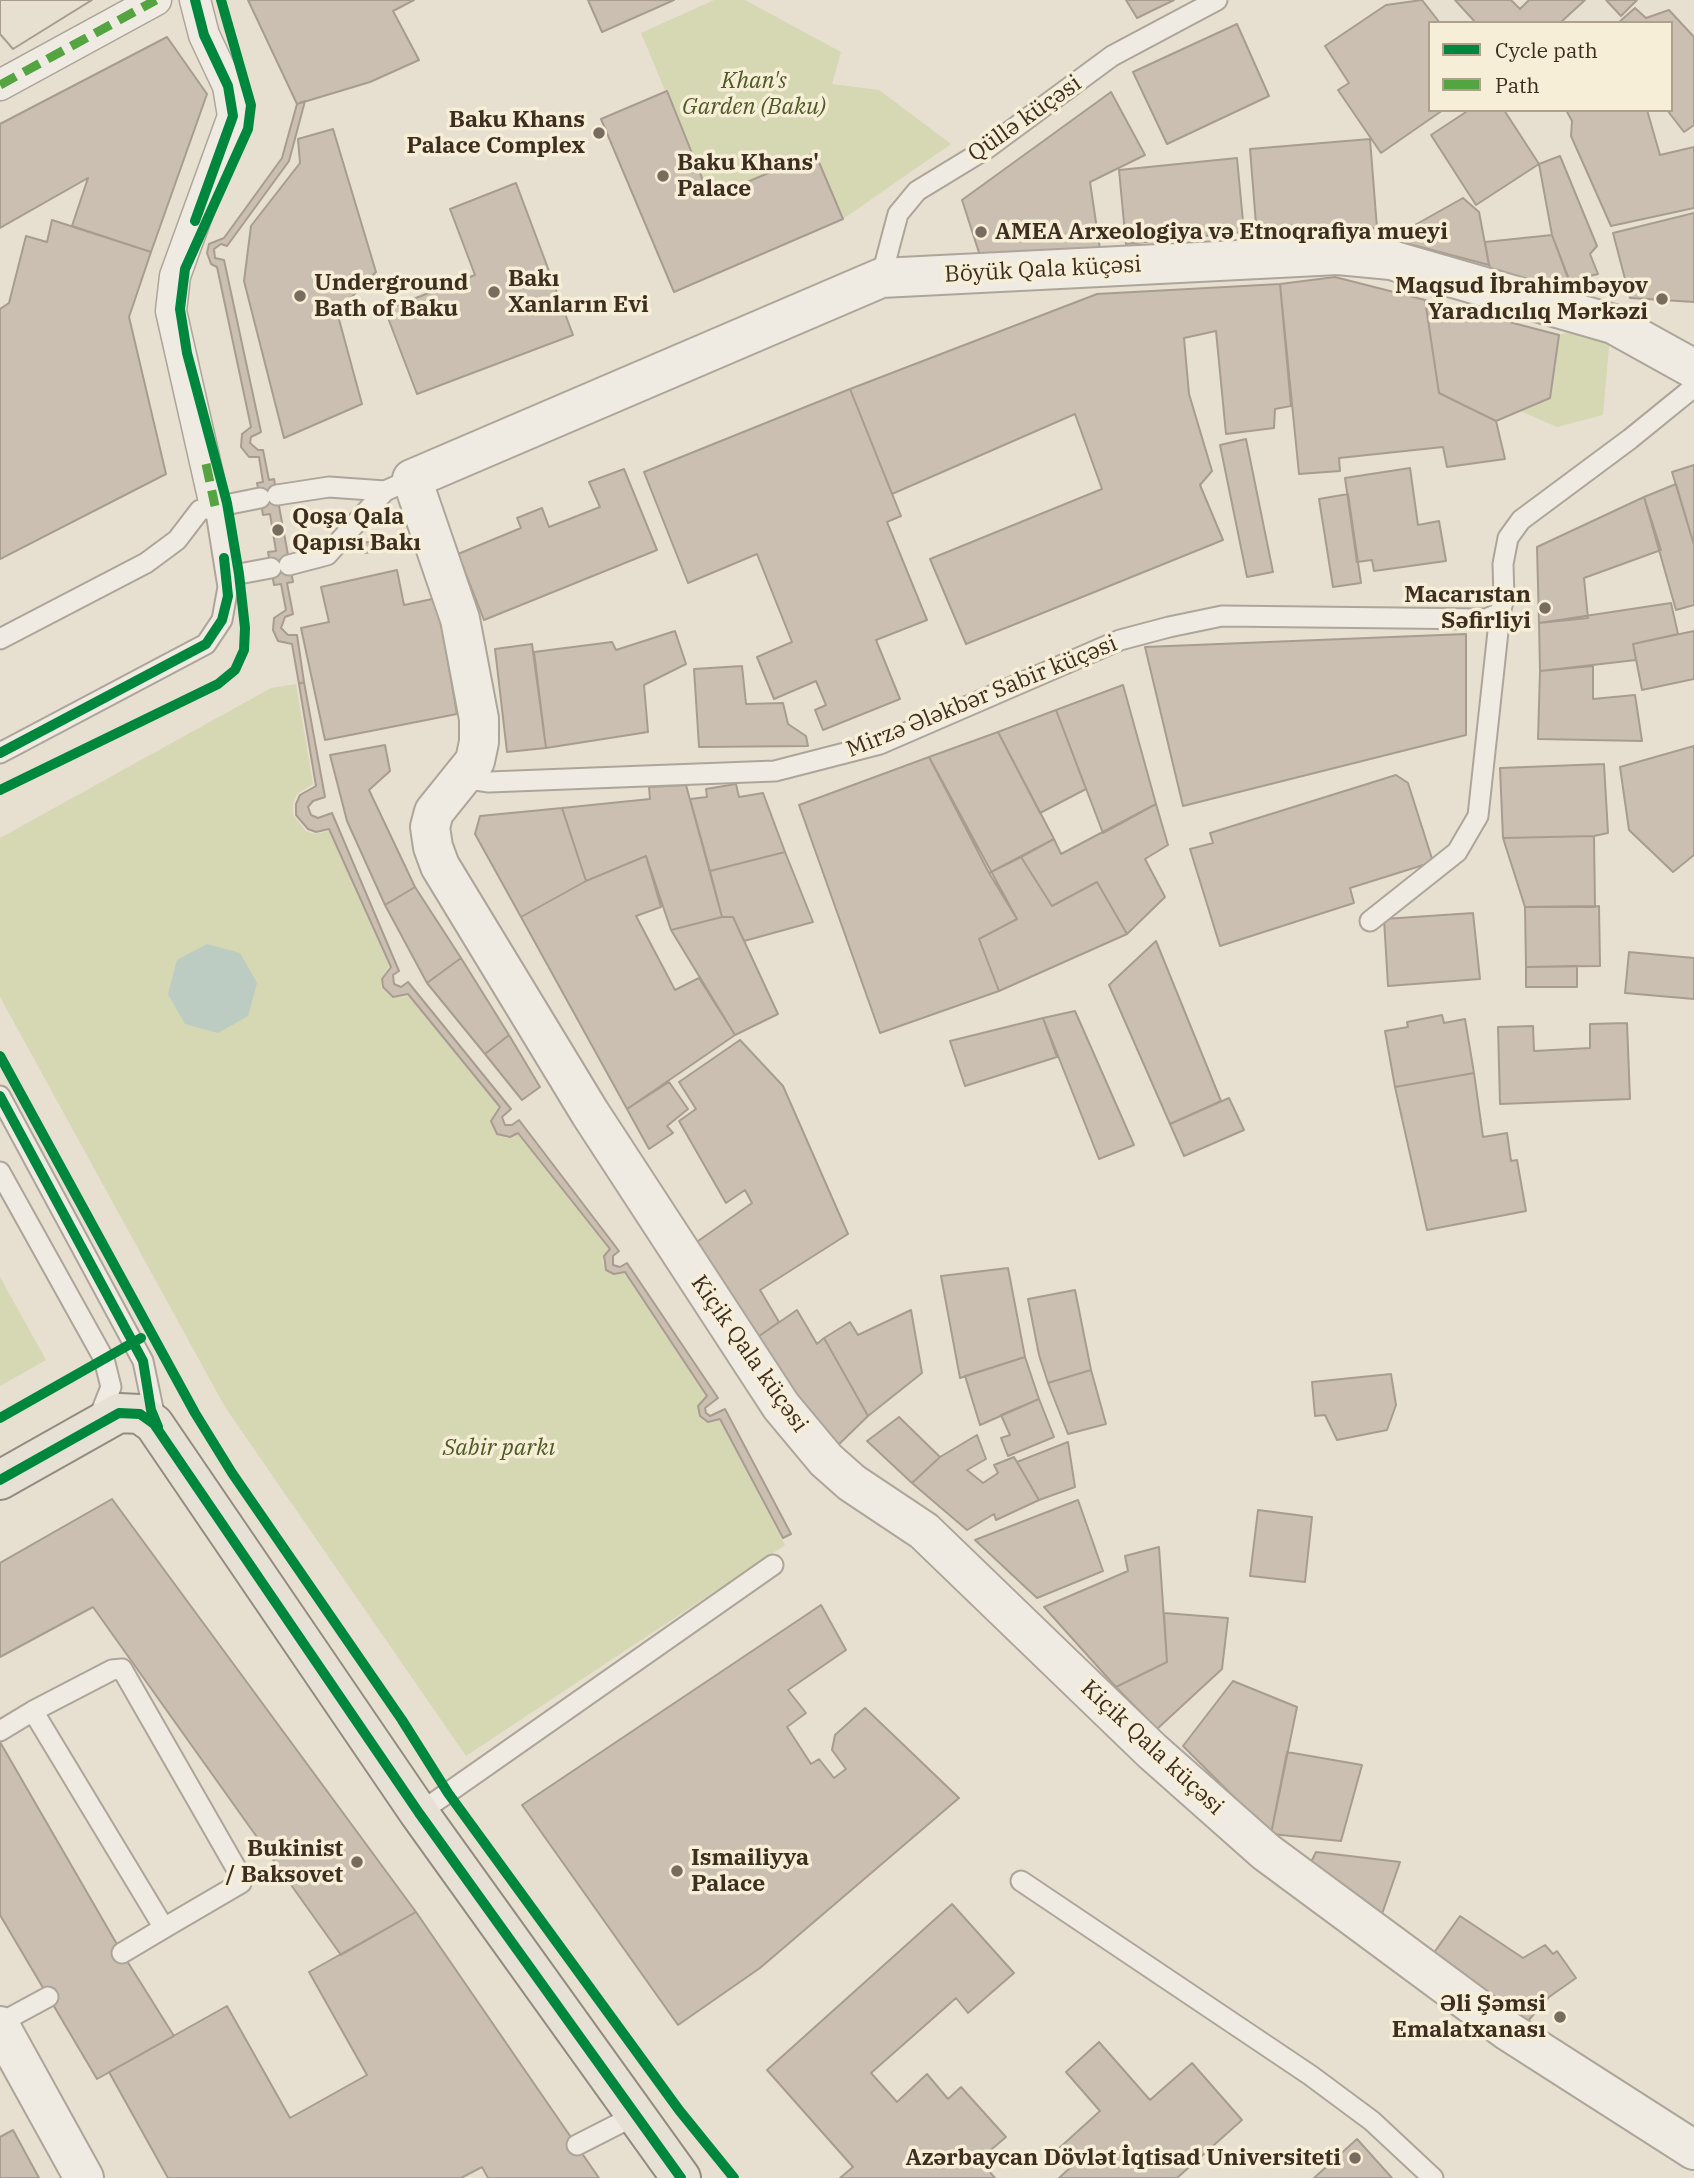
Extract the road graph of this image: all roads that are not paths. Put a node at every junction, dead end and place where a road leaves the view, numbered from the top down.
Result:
1 (156, 0) edge
2 (195, 0) edge
3 (1217, 0) edge
4 (0, 85) edge
5 (881, 278) junction
6 (1694, 369) edge
7 (1694, 387) edge
8 (399, 485) junction
9 (215, 506) junction
10 (228, 576) junction
11 (1500, 614) junction
12 (0, 639) edge
13 (0, 753) edge
14 (462, 778) junction
15 (1370, 921) dead end
16 (0, 1096) edge
17 (0, 1172) edge
18 (92, 1427) junction
19 (161, 1433) junction
20 (0, 1480) edge
21 (773, 1566) dead end
22 (33, 1711) junction
23 (0, 1731) edge
24 (419, 1813) junction
25 (1021, 1881) dead end
26 (164, 1928) junction
27 (122, 1953) dead end
28 (48, 1997) dead end
29 (0, 2024) edge
30 (636, 2115) junction
31 (577, 2146) dead end
32 (1694, 2150) edge
33 (84, 2178) edge
34 (681, 2178) edge
35 (1433, 2178) edge

1 - 4 street
2 - 9 street
3 - 5 lane, Qüllə küçəsi
5 - 6 street, Böyük Qala küçəsi
5 - 8 street, Böyük Qala küçəsi
7 - 11 lane
8 - 9 lane
8 - 10 lane
8 - 14 street, Kiçik Qala küçəsi
9 - 10 lane
9 - 12 lane
10 - 13 lane
11 - 14 lane, Mirzə Ələkbər Sabir küçəsi
11 - 15 lane
14 - 32 street, Kiçik Qala küçəsi
16 - 19 lane
17 - 18 lane
18 - 19 main road
18 - 20 main road
19 - 24 main road
21 - 24 lane
22 - 23 lane
22 - 26 lane
22 - 26 lane
24 - 30 main road
25 - 35 lane
26 - 27 lane
28 - 29 lane
29 - 33 street
30 - 31 lane
30 - 34 main road

